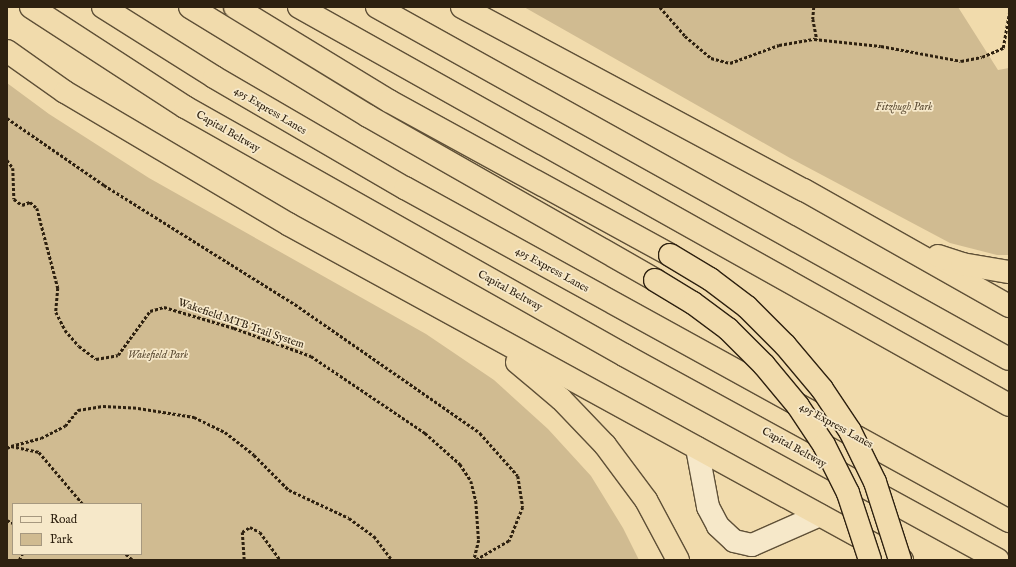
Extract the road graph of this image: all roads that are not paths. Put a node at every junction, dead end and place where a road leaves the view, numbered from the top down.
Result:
1 (31, 7) edge
2 (103, 7) edge
3 (190, 7) edge
4 (235, 7) edge
5 (299, 7) edge
6 (377, 7) edge
7 (462, 7) edge
8 (7, 51) edge
9 (863, 225) junction
10 (1009, 272) edge
11 (405, 289) junction
12 (1009, 306) edge
13 (1009, 359) edge
14 (1009, 405) edge
15 (697, 448) junction
16 (820, 515) junction
17 (1009, 521) edge
18 (678, 560) edge
19 (870, 560) edge
20 (901, 560) edge
21 (998, 560) edge

1 - 21 highway, Capital Beltway
2 - 17 highway, 495 Express Lanes
3 - 19 highway, bridge
4 - 20 highway, bridge
5 - 14 highway
6 - 13 highway
7 - 9 highway
8 - 11 highway
9 - 10 highway
9 - 12 highway
11 - 15 highway
11 - 18 highway
15 - 16 highway
15 - 16 lane
16 - 20 highway

